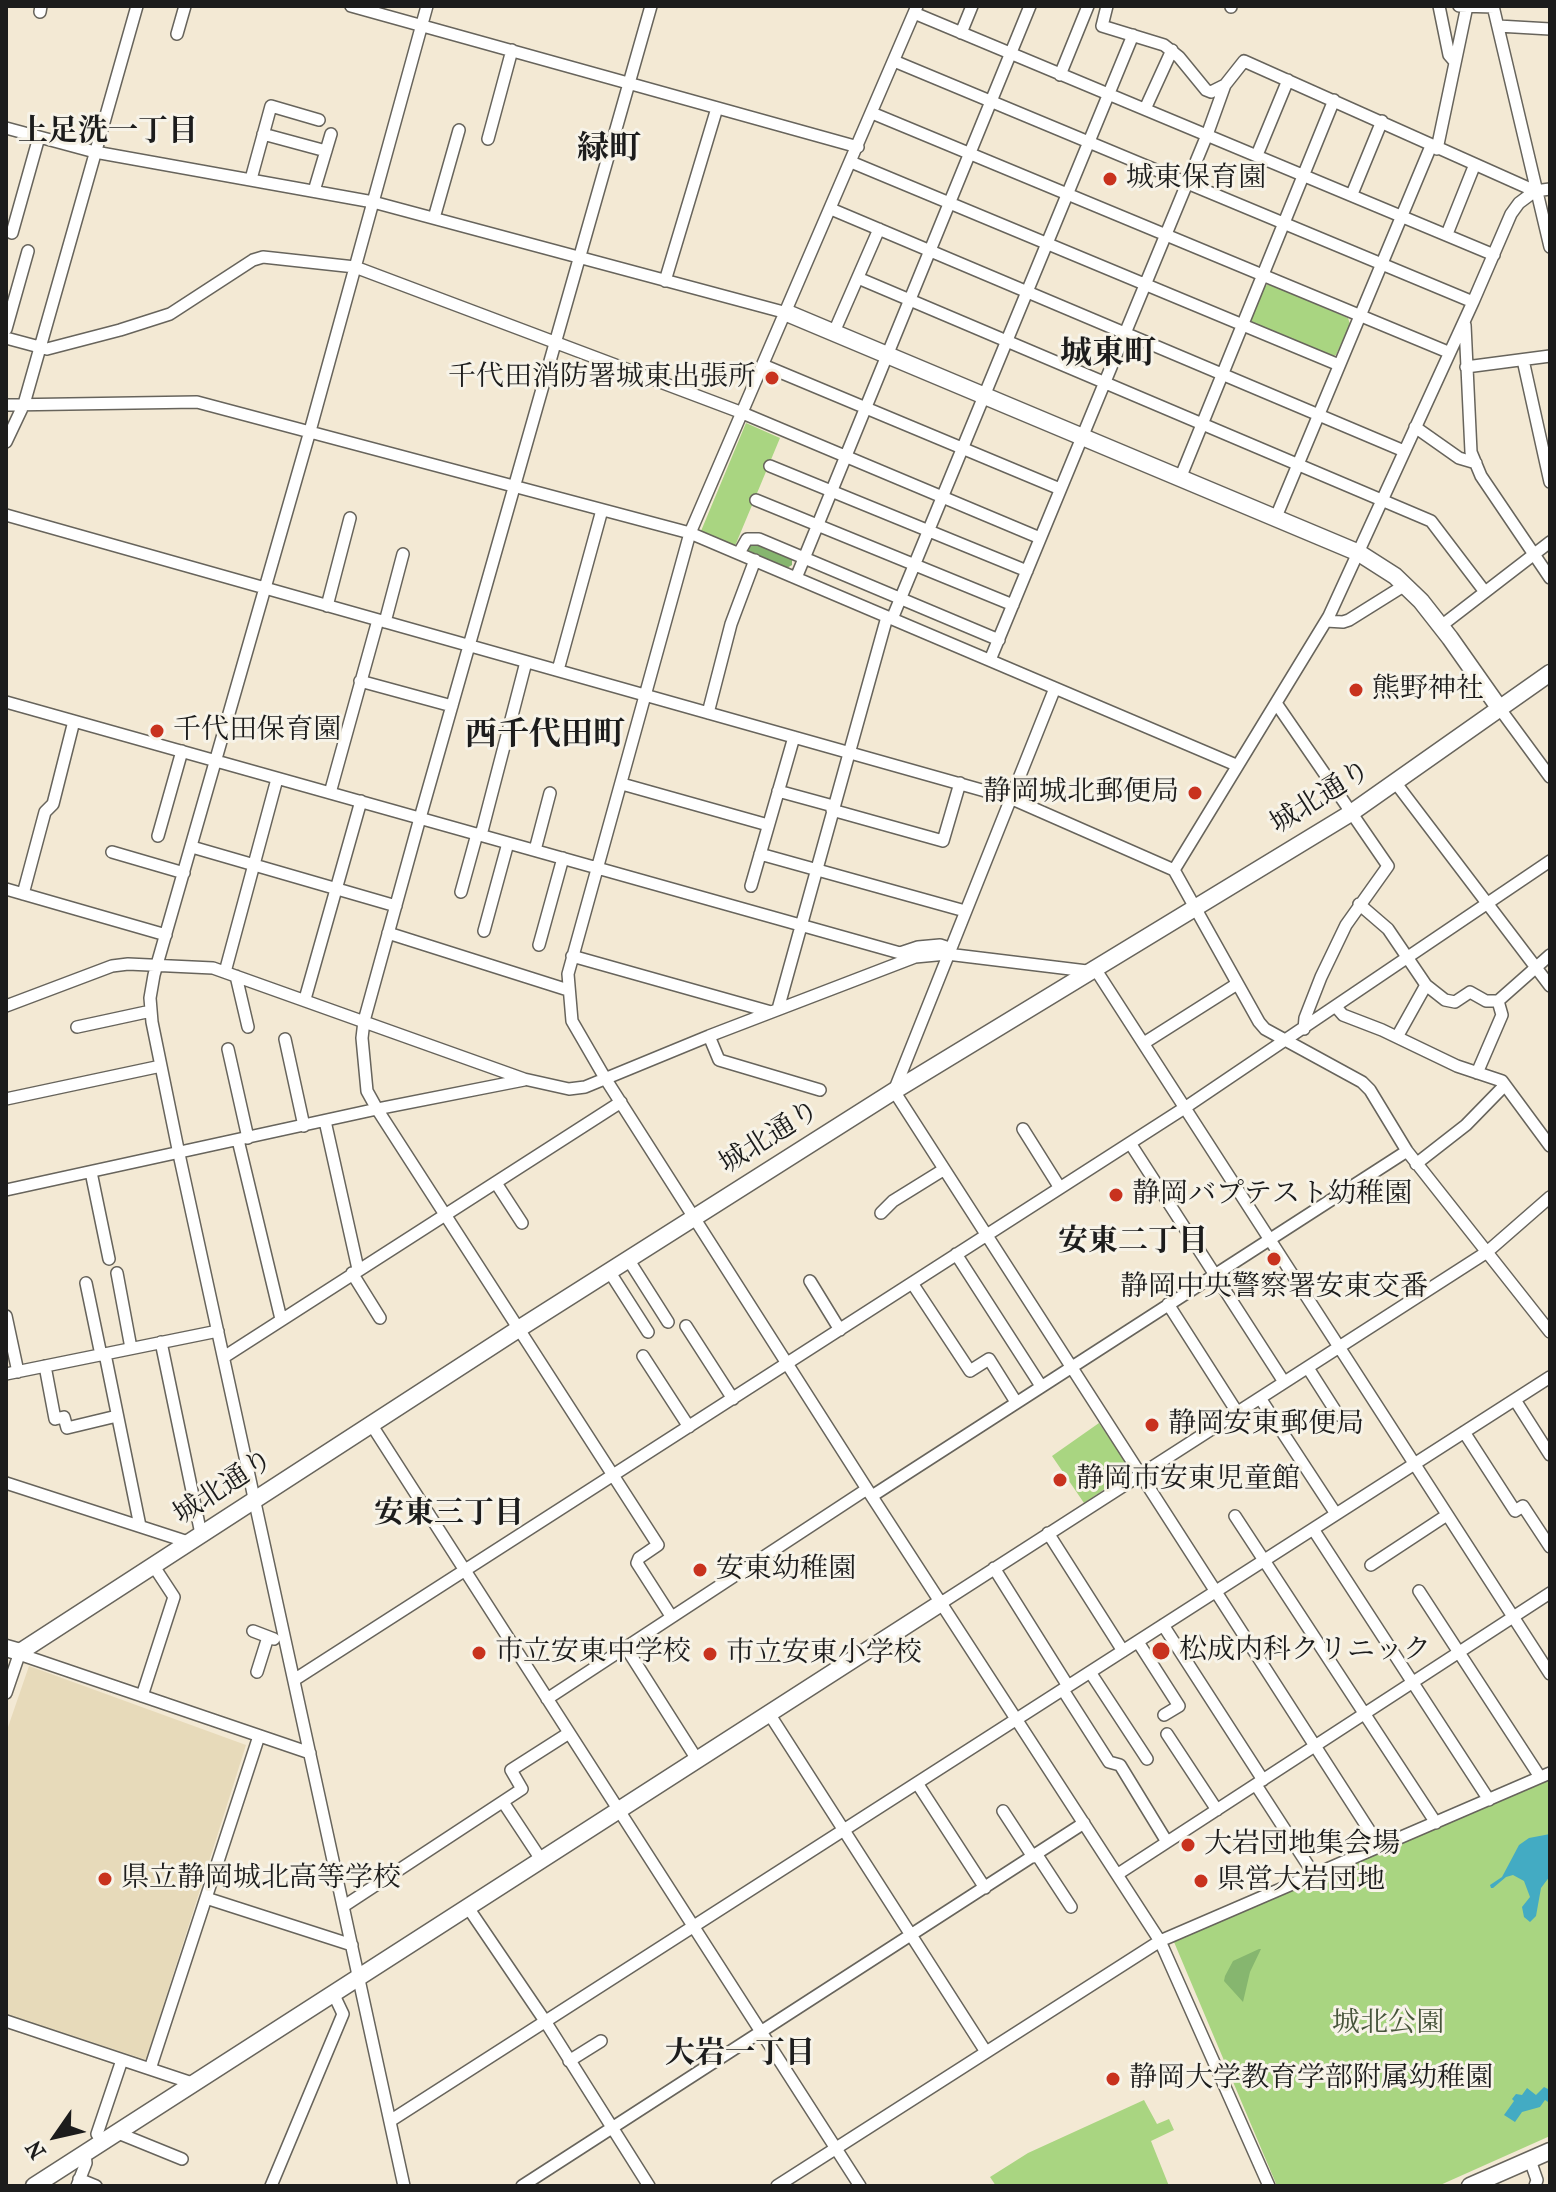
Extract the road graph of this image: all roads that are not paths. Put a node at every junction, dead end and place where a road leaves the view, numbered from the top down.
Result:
1 (137, 6) edge
2 (185, 6) edge
3 (351, 6) edge
4 (427, 6) edge
5 (651, 6) edge
6 (972, 6) edge
7 (1030, 6) edge
8 (1088, 6) edge
9 (1107, 6) edge
10 (1439, 6) edge
11 (1494, 6) edge
12 (1464, 7) edge
13 (916, 10) edge
14 (421, 25) junction
15 (1498, 26) junction
16 (1550, 29) edge
17 (961, 33) junction
18 (177, 34) dead end
19 (1133, 35) junction
20 (512, 50) junction
21 (1172, 50) junction
22 (1010, 54) junction
23 (894, 61) junction
24 (1455, 62) junction
25 (1060, 75) junction
26 (1288, 80) junction
27 (629, 82) junction
28 (1225, 85) junction
29 (1109, 94) junction
30 (1334, 100) junction
31 (991, 102) junction
32 (717, 108) junction
33 (1145, 109) junction
34 (872, 113) junction
35 (319, 120) dead end
36 (1382, 121) junction
37 (6, 128) edge
38 (459, 130) dead end
39 (263, 134) junction
40 (331, 134) dead end
41 (1207, 135) junction
42 (39, 137) junction
43 (488, 139) dead end
44 (1089, 143) junction
45 (858, 147) junction
46 (1434, 147) junction
47 (326, 151) junction
48 (95, 152) junction
49 (970, 153) junction
50 (1257, 155) junction
51 (851, 162) junction
52 (1475, 164) junction
53 (1304, 176) junction
54 (251, 179) junction
55 (1186, 184) junction
56 (1550, 189) edge
57 (314, 191) junction
58 (1535, 191) junction
59 (1068, 194) junction
60 (1352, 194) junction
61 (373, 202) junction
62 (949, 203) junction
63 (831, 209) junction
64 (1402, 215) junction
65 (434, 218) junction
66 (1284, 224) junction
67 (879, 229) junction
68 (12, 233) dead end
69 (1447, 234) junction
70 (1165, 236) junction
71 (1048, 243) junction
72 (1550, 247) edge
73 (929, 250) junction
74 (28, 251) dead end
75 (1494, 255) junction
76 (578, 258) junction
77 (1381, 264) junction
78 (355, 267) junction
79 (1262, 276) junction
80 (858, 278) junction
81 (665, 281) junction
82 (1145, 283) junction
83 (1028, 292) junction
84 (910, 300) junction
85 (1473, 302) junction
86 (787, 313) junction
87 (1359, 315) junction
88 (1464, 321) junction
89 (1242, 324) junction
90 (6, 329) edge
91 (834, 332) junction
92 (1125, 333) junction
93 (6, 338) edge
94 (554, 341) junction
95 (1008, 341) junction
96 (40, 347) junction
97 (1448, 352) junction
98 (887, 354) junction
99 (1550, 356) edge
100 (1523, 360) junction
101 (763, 365) junction
102 (1339, 365) junction
103 (1466, 367) junction
104 (1222, 375) junction
105 (1104, 383) junction
106 (985, 394) junction
107 (24, 404) junction
108 (6, 405) edge
109 (866, 406) junction
110 (740, 412) junction
111 (1318, 415) junction
112 (1202, 424) junction
113 (1415, 427) junction
114 (310, 431) junction
115 (1082, 436) junction
116 (6, 442) edge
117 (963, 448) junction
118 (1404, 451) junction
119 (846, 456) junction
120 (1476, 463) junction
121 (1298, 465) junction
122 (770, 466) dead end
123 (1181, 476) junction
124 (1550, 482) edge
125 (514, 487) junction
126 (1060, 489) junction
127 (831, 491) junction
128 (943, 497) junction
129 (1383, 499) junction
130 (756, 500) dead end
131 (602, 510) junction
132 (6, 515) edge
133 (1276, 517) junction
134 (350, 518) dead end
135 (818, 525) junction
136 (929, 531) junction
137 (690, 533) junction
138 (1040, 538) junction
139 (1550, 542) edge
140 (739, 553) junction
141 (1359, 553) junction
142 (403, 554) dead end
143 (1534, 554) junction
144 (804, 559) junction
145 (755, 560) junction
146 (915, 565) junction
147 (1027, 571) junction
148 (796, 578) junction
149 (1550, 578) edge
150 (1405, 585) junction
151 (265, 589) junction
152 (1485, 592) junction
153 (901, 599) junction
154 (1013, 605) junction
155 (327, 606) junction
156 (890, 618) junction
157 (382, 621) junction
158 (1326, 621) junction
159 (1441, 626) junction
160 (999, 640) junction
161 (469, 645) junction
162 (990, 660) junction
163 (526, 662) junction
164 (558, 670) junction
165 (1550, 673) edge
166 (360, 681) junction
167 (1055, 688) junction
168 (646, 694) junction
169 (6, 702) edge
170 (1276, 703) junction
171 (452, 706) junction
172 (1500, 709) junction
173 (708, 713) junction
174 (74, 721) junction
175 (794, 737) junction
176 (182, 751) junction
177 (849, 752) junction
178 (216, 761) junction
179 (1236, 765) junction
180 (1550, 777) edge
181 (277, 779) junction
182 (1395, 782) junction
183 (960, 783) junction
184 (622, 784) junction
185 (778, 791) junction
186 (330, 793) junction
187 (550, 793) dead end
188 (1010, 798) junction
189 (361, 801) junction
190 (833, 808) junction
191 (1351, 813) junction
192 (420, 818) junction
193 (768, 825) junction
194 (479, 835) junction
195 (158, 836) dead end
196 (508, 843) junction
197 (192, 847) junction
198 (535, 850) junction
199 (112, 852) dead end
200 (760, 854) junction
201 (563, 858) junction
202 (1550, 861) edge
203 (254, 864) junction
204 (597, 868) junction
205 (816, 869) junction
206 (1174, 870) junction
207 (184, 873) junction
208 (751, 886) dead end
209 (337, 888) junction
210 (6, 889) edge
211 (461, 892) dead end
212 (23, 894) junction
213 (1488, 903) junction
214 (1359, 904) junction
215 (396, 906) junction
216 (1194, 907) junction
217 (965, 911) junction
218 (800, 925) junction
219 (484, 931) dead end
220 (388, 933) junction
221 (166, 935) junction
222 (539, 945) dead end
223 (948, 951) junction
224 (1550, 955) edge
225 (572, 956) junction
226 (1407, 958) junction
227 (157, 965) junction
228 (1535, 967) junction
229 (1091, 969) junction
230 (231, 974) junction
231 (1237, 984) junction
232 (1426, 985) junction
233 (1550, 986) edge
234 (568, 990) junction
235 (305, 999) junction
236 (1498, 1001) junction
237 (6, 1006) edge
238 (1336, 1007) junction
239 (775, 1010) junction
240 (151, 1011) junction
241 (364, 1021) junction
242 (77, 1027) dead end
243 (248, 1027) dead end
244 (1304, 1029) junction
245 (709, 1036) junction
246 (1397, 1037) junction
247 (285, 1039) dead end
248 (1286, 1041) junction
249 (1144, 1043) junction
250 (228, 1049) dead end
251 (161, 1066) junction
252 (1477, 1073) junction
253 (605, 1078) junction
254 (524, 1079) junction
255 (1505, 1085) junction
256 (820, 1090) dead end
257 (894, 1091) junction
258 (6, 1099) edge
259 (621, 1102) junction
260 (1186, 1107) junction
261 (377, 1109) junction
262 (325, 1121) junction
263 (304, 1126) junction
264 (1023, 1129) dead end
265 (243, 1139) junction
266 (1130, 1143) junction
267 (1550, 1146) edge
268 (1407, 1151) junction
269 (179, 1154) junction
270 (1416, 1164) junction
271 (943, 1170) junction
272 (91, 1172) junction
273 (496, 1183) junction
274 (1060, 1188) junction
275 (6, 1190) edge
276 (1550, 1197) edge
277 (881, 1213) dead end
278 (446, 1215) junction
279 (694, 1217) junction
280 (522, 1223) dead end
281 (986, 1235) junction
282 (1270, 1239) junction
283 (1487, 1252) junction
284 (956, 1254) junction
285 (109, 1259) dead end
286 (628, 1259) junction
287 (355, 1271) junction
288 (609, 1271) junction
289 (117, 1273) dead end
290 (1213, 1275) junction
291 (810, 1281) dead end
292 (86, 1283) dead end
293 (912, 1283) junction
294 (1168, 1304) junction
295 (6, 1316) edge
296 (380, 1318) dead end
297 (281, 1319) junction
298 (668, 1322) dead end
299 (686, 1326) dead end
300 (520, 1328) junction
301 (840, 1330) junction
302 (218, 1331) junction
303 (648, 1332) dead end
304 (1550, 1332) edge
305 (161, 1342) junction
306 (1341, 1347) junction
307 (131, 1348) junction
308 (103, 1354) junction
309 (643, 1356) dead end
310 (224, 1357) junction
311 (788, 1363) junction
312 (45, 1366) junction
313 (1071, 1367) junction
314 (1308, 1368) junction
315 (12, 1373) edge
316 (1550, 1377) edge
317 (1284, 1382) junction
318 (1041, 1386) junction
319 (1260, 1398) junction
320 (733, 1399) junction
321 (1515, 1400) junction
322 (1016, 1402) junction
323 (1237, 1412) junction
324 (1338, 1415) dead end
325 (117, 1416) junction
326 (371, 1424) junction
327 (689, 1427) junction
328 (1464, 1432) junction
329 (1547, 1460) edge
330 (1414, 1464) junction
331 (1140, 1473) junction
332 (612, 1475) junction
333 (6, 1483) edge
334 (870, 1493) junction
335 (254, 1499) junction
336 (1336, 1514) junction
337 (1447, 1515) junction
338 (1235, 1516) dead end
339 (140, 1526) junction
340 (1313, 1529) junction
341 (1048, 1533) junction
342 (194, 1538) junction
343 (1550, 1547) edge
344 (1265, 1560) junction
345 (153, 1565) junction
346 (1371, 1565) dead end
347 (994, 1568) junction
348 (464, 1572) junction
349 (1216, 1591) junction
350 (1419, 1591) dead end
351 (1550, 1593) edge
352 (941, 1603) junction
353 (671, 1616) junction
354 (1513, 1617) junction
355 (1163, 1625) junction
356 (253, 1631) dead end
357 (268, 1637) junction
358 (1138, 1642) junction
359 (286, 1644) junction
360 (625, 1646) junction
361 (1123, 1651) junction
362 (15, 1652) edge
363 (1459, 1652) junction
364 (257, 1672) dead end
365 (1090, 1672) junction
366 (1550, 1674) edge
367 (294, 1680) junction
368 (1413, 1682) junction
369 (1066, 1688) junction
370 (6, 1693) edge
371 (142, 1696) junction
372 (547, 1699) junction
373 (1365, 1714) junction
374 (770, 1715) junction
375 (1164, 1715) dead end
376 (1017, 1719) junction
377 (569, 1733) junction
378 (1167, 1734) dead end
379 (259, 1736) junction
380 (1316, 1746) junction
381 (310, 1753) junction
382 (1147, 1759) dead end
383 (698, 1761) junction
384 (1545, 1775) edge
385 (1260, 1782) junction
386 (917, 1783) junction
387 (1489, 1800) junction
388 (503, 1802) junction
389 (1217, 1810) junction
390 (1003, 1811) dead end
391 (619, 1812) junction
392 (1084, 1823) junction
393 (1436, 1823) junction
394 (843, 1830) junction
395 (1167, 1842) junction
396 (1380, 1847) junction
397 (1035, 1856) junction
398 (542, 1861) junction
399 (1118, 1874) junction
400 (1315, 1876) junction
401 (985, 1888) junction
402 (206, 1898) junction
403 (344, 1906) junction
404 (1071, 1907) dead end
405 (469, 1909) junction
406 (694, 1927) junction
407 (911, 1937) junction
408 (1160, 1941) junction
409 (352, 1945) junction
410 (358, 1977) junction
411 (333, 1993) junction
412 (366, 2013) junction
413 (343, 2014) junction
414 (6, 2021) edge
415 (545, 2021) junction
416 (761, 2032) junction
417 (601, 2041) dead end
418 (986, 2052) junction
419 (122, 2060) junction
420 (569, 2061) junction
421 (150, 2069) junction
422 (195, 2084) junction
423 (390, 2121) junction
424 (612, 2128) junction
425 (118, 2133) junction
426 (103, 2143) junction
427 (836, 2148) junction
428 (1550, 2151) edge
429 (85, 2154) junction
430 (182, 2159) dead end
431 (1530, 2160) junction
432 (78, 2183) edge
433 (34, 2186) edge
434 (96, 2186) edge
435 (271, 2186) edge
436 (404, 2186) edge
437 (522, 2186) edge
438 (649, 2186) edge
439 (777, 2186) edge
440 (860, 2186) edge
441 (1269, 2186) edge
442 (1470, 2186) edge
443 (1535, 2186) edge

1 - 48 street
2 - 18 street
3 - 14 street
4 - 14 street
5 - 27 street
6 - 17 street
7 - 22 street
8 - 25 street
9 - 19 street
10 - 24 street
11 - 12 street
11 - 15 street
12 - 24 street
13 - 17 street
13 - 23 street
14 - 20 street
14 - 61 street
15 - 16 street
15 - 58 street
17 - 22 street
19 - 21 street
19 - 29 street
20 - 27 street
20 - 43 street
21 - 28 street
21 - 33 street
22 - 25 street
22 - 31 street
23 - 31 street
23 - 34 street
24 - 46 street
25 - 29 street
26 - 28 street
26 - 30 street
26 - 50 street
27 - 32 street
27 - 76 street
28 - 41 street
29 - 33 street
29 - 44 street
30 - 36 street
30 - 53 street
31 - 44 street
31 - 49 street
32 - 45 street
32 - 81 street
33 - 41 street
34 - 45 street
34 - 49 street
35 - 39 street
36 - 46 street
36 - 60 street
37 - 42 street
38 - 65 street
39 - 47 street
39 - 54 street
40 - 47 street
41 - 50 street
41 - 55 street
42 - 48 street
42 - 68 street
44 - 55 street
44 - 59 street
45 - 51 street
46 - 52 street
46 - 64 street
47 - 57 street
48 - 54 street
48 - 96 street
49 - 59 street
49 - 62 street
50 - 53 street
51 - 62 street
51 - 63 street
52 - 58 street
52 - 69 street
53 - 60 street
53 - 66 street
54 - 57 street
55 - 66 street
55 - 70 street
56 - 58 street
57 - 61 street
58 - 72 street
58 - 75 street
59 - 70 street
59 - 71 street
60 - 64 street
61 - 65 street
61 - 78 street
62 - 71 street
62 - 73 street
63 - 67 street
63 - 86 street
64 - 69 street
64 - 77 street
65 - 76 street
66 - 77 street
66 - 79 street
67 - 73 street
67 - 80 street
69 - 75 street
70 - 79 street
70 - 82 street
71 - 82 street
71 - 83 street
73 - 83 street
73 - 84 street
74 - 90 street
75 - 85 street
76 - 81 street
76 - 94 street
77 - 85 street
77 - 87 street
78 - 94 street
78 - 96 street
78 - 114 street
79 - 87 street
79 - 89 street
80 - 84 street
80 - 91 street
81 - 86 street
82 - 89 street
82 - 92 street
83 - 92 street
83 - 95 street
84 - 95 street
84 - 98 street
85 - 88 street
86 - 91 street
86 - 101 street
87 - 97 street
87 - 102 street
88 - 97 street
88 - 103 street
89 - 102 street
89 - 104 street
91 - 98 street
92 - 104 street
92 - 105 street
93 - 96 street
94 - 110 street
94 - 125 street
95 - 105 street
95 - 106 street
96 - 107 street
97 - 113 street
98 - 106 street
98 - 109 street
99 - 100 street
100 - 103 street
100 - 124 street
101 - 109 street
101 - 110 street
102 - 111 street
103 - 120 street
104 - 111 street
104 - 112 street
105 - 112 street
105 - 115 street
106 - 115 street
106 - 117 street
107 - 108 street
107 - 114 street
107 - 116 street
109 - 117 street
109 - 119 street
110 - 119 street
110 - 137 street
111 - 118 street
111 - 121 street
112 - 121 street
112 - 123 street
113 - 118 street
113 - 120 street
114 - 125 street
114 - 151 street
115 - 123 street
115 - 126 street
117 - 126 street
117 - 128 street
118 - 129 street
119 - 127 street
119 - 128 street
120 - 143 street
121 - 129 street
121 - 133 street
122 - 127 street
123 - 133 street
125 - 131 street
125 - 161 street
126 - 138 street
127 - 135 street
127 - 136 street
128 - 136 street
128 - 138 street
129 - 141 street
129 - 152 street
130 - 135 street
131 - 137 street
131 - 164 street
132 - 151 street
133 - 141 street
134 - 155 street
135 - 144 street
135 - 146 street
136 - 146 street
136 - 147 street
137 - 140 street
137 - 168 street
138 - 147 street
139 - 143 street
140 - 144 street
140 - 145 street
141 - 150 street
141 - 158 street
142 - 157 street
143 - 149 street
143 - 152 street
144 - 148 street
144 - 153 street
145 - 148 street
145 - 173 street
146 - 153 street
146 - 154 street
147 - 154 street
148 - 156 street
150 - 158 street
150 - 159 street
151 - 155 street
151 - 178 street
152 - 159 street
153 - 156 street
153 - 160 street
154 - 160 street
155 - 157 street
156 - 162 street
156 - 177 street
157 - 161 street
157 - 166 street
158 - 170 street
159 - 172 street
160 - 162 street
161 - 163 street
161 - 171 street
162 - 167 street
163 - 164 street
163 - 194 street
164 - 168 street
165 - 172 street, 城北通り
166 - 171 street
166 - 186 street
167 - 179 street
167 - 188 street
168 - 173 street
168 - 184 street
169 - 174 street
170 - 179 street
170 - 191 street
171 - 192 street
172 - 180 street
172 - 182 street, 城北通り
173 - 175 street
174 - 176 street
174 - 212 street
175 - 177 street
175 - 185 street
176 - 178 street
176 - 195 street
177 - 183 street
177 - 190 street
178 - 181 street
178 - 197 street
179 - 206 street
181 - 186 street
181 - 203 street
182 - 191 street, 城北通り
182 - 213 street
183 - 188 street
183 - 190 street
184 - 193 street
184 - 204 street
185 - 190 street
185 - 193 street
186 - 189 street
187 - 198 street
188 - 206 street
188 - 217 street
189 - 192 street
189 - 209 street
190 - 205 street
191 - 214 street
191 - 216 street, 城北通り
192 - 194 street
192 - 215 street
193 - 200 street
194 - 196 street
194 - 211 street
196 - 198 street
196 - 219 street
197 - 203 street
197 - 207 street
198 - 201 street
199 - 207 street
200 - 205 street
200 - 208 street
201 - 204 street
201 - 222 street
202 - 213 street
203 - 209 street
203 - 230 street
204 - 218 street
204 - 225 street
205 - 217 street
205 - 218 street
206 - 216 street
207 - 221 street
209 - 215 street
209 - 235 street
210 - 212 street
212 - 221 street
213 - 226 street
213 - 228 street
214 - 226 street
214 - 244 street
215 - 220 street
216 - 229 street, 城北通り
216 - 231 street
217 - 223 street
218 - 223 street
218 - 239 street
220 - 234 street
220 - 241 street
221 - 227 street
223 - 229 street
223 - 239 street
223 - 257 street
224 - 228 street
225 - 234 street
225 - 239 street
226 - 232 street
226 - 238 street
227 - 230 street
227 - 237 street
227 - 240 street
228 - 233 street
228 - 236 street
229 - 249 street
229 - 257 street, 城北通り
230 - 235 street
230 - 243 street
231 - 248 street
231 - 249 street
232 - 236 street
232 - 246 street
234 - 253 street
235 - 241 street
236 - 252 street
238 - 244 street
238 - 246 street
239 - 245 street
240 - 242 street
240 - 251 street
241 - 254 street
241 - 261 street
244 - 248 street
245 - 253 street
245 - 256 street
246 - 252 street
247 - 263 street
248 - 260 street
248 - 268 street
249 - 260 street
250 - 265 street
251 - 258 street
251 - 269 street
252 - 255 street
253 - 254 street
253 - 259 street
254 - 261 street
255 - 267 street
255 - 270 street
257 - 271 street
257 - 279 street, 城北通り
259 - 273 street
259 - 279 street
260 - 266 street
260 - 282 street
261 - 262 street
261 - 278 street
262 - 263 street
262 - 287 street
263 - 265 street
264 - 274 street
265 - 269 street
265 - 297 street
266 - 274 street
266 - 290 street
268 - 270 street
268 - 282 street
269 - 272 street
269 - 302 street
270 - 283 street
271 - 277 street
271 - 281 street
272 - 275 street
272 - 285 street
273 - 278 street
273 - 280 street
274 - 281 street
276 - 283 street
278 - 287 street
278 - 300 street
279 - 286 street, 城北通り
279 - 311 street
281 - 284 street
281 - 313 street
282 - 290 street
282 - 306 street
283 - 304 street
283 - 306 street
284 - 293 street
284 - 318 street
286 - 288 street, 城北通り
286 - 298 street
287 - 296 street
287 - 297 street
288 - 300 street, 城北通り
288 - 303 street
289 - 307 street
290 - 294 street
290 - 317 street
291 - 301 street
292 - 308 street
293 - 301 street
293 - 322 street
294 - 313 street
294 - 323 street
295 - 315 street
297 - 310 street
299 - 320 street
300 - 326 street, 城北通り
300 - 332 street
301 - 311 street
302 - 305 street
302 - 310 street
305 - 307 street
305 - 342 street
306 - 314 street
306 - 330 street
307 - 308 street
308 - 312 street
308 - 325 street
309 - 327 street
310 - 335 street
311 - 320 street
311 - 334 street
312 - 315 street
312 - 325 street
313 - 318 street
313 - 331 street
314 - 317 street
314 - 324 street
316 - 321 street
317 - 319 street
318 - 322 street
319 - 323 street
319 - 336 street
320 - 327 street
321 - 328 street
321 - 329 street
322 - 334 street
323 - 331 street
325 - 339 street
326 - 335 street, 城北通り
326 - 348 street
327 - 332 street
328 - 330 street
328 - 343 street
330 - 336 street
330 - 337 street
331 - 341 street
331 - 349 street
332 - 348 street
332 - 353 street
333 - 339 street
334 - 352 street
334 - 353 street
335 - 342 street, 城北通り
335 - 359 street
336 - 340 street
337 - 346 street
337 - 354 street
338 - 344 street
339 - 342 street
340 - 344 street
340 - 368 street
341 - 347 street
341 - 361 street
342 - 345 street, 城北通り
344 - 349 street
344 - 373 street
345 - 362 street, 城北通り
345 - 371 street
347 - 352 street
347 - 369 street
348 - 367 street
348 - 372 street
349 - 355 street
349 - 380 street
350 - 363 street
351 - 354 street
352 - 374 street
352 - 376 street
353 - 360 street
354 - 363 street
354 - 366 street
355 - 358 street
355 - 385 street
356 - 357 street
357 - 359 street
357 - 364 street
358 - 361 street
358 - 375 street
359 - 367 street
360 - 372 street
360 - 383 street
361 - 365 street
362 - 370 street
362 - 371 street
363 - 368 street
363 - 384 street
365 - 369 street
365 - 382 street
367 - 381 street
368 - 373 street
368 - 387 street
369 - 376 street
369 - 395 street
371 - 379 street
372 - 377 street
373 - 380 street
373 - 393 street
374 - 383 street
374 - 394 street
376 - 386 street
376 - 392 street
377 - 388 street
377 - 391 street
378 - 389 street
379 - 381 street
379 - 402 street
380 - 385 street
380 - 396 street
381 - 403 street
383 - 391 street
384 - 387 street
385 - 389 street
385 - 400 street
386 - 394 street
386 - 401 street
387 - 393 street
388 - 398 street
388 - 403 street
389 - 395 street
390 - 397 street
391 - 398 street
391 - 406 street
392 - 397 street
392 - 399 street
393 - 396 street
394 - 406 street
394 - 407 street
395 - 399 street
396 - 400 street
397 - 401 street
397 - 404 street
398 - 405 street
399 - 408 street
400 - 408 street
401 - 407 street
402 - 409 street
402 - 421 street
403 - 409 street
405 - 410 street
405 - 415 street
406 - 415 street
406 - 416 street
407 - 416 street
407 - 418 street
408 - 418 street
408 - 441 street
409 - 410 street
410 - 411 street
410 - 412 street
411 - 413 street
411 - 422 street
412 - 413 street
412 - 423 street
413 - 435 street
414 - 419 street
415 - 420 street
415 - 423 street
416 - 424 street
416 - 427 street
417 - 420 street
418 - 427 street
419 - 421 street
419 - 426 street
420 - 424 street
421 - 422 street
422 - 425 street
423 - 436 street
424 - 437 street
424 - 438 street
425 - 426 street
425 - 430 street
426 - 429 street
427 - 439 street
427 - 440 street
428 - 431 street
429 - 432 street
429 - 433 street
431 - 442 street
431 - 443 street
432 - 434 street

